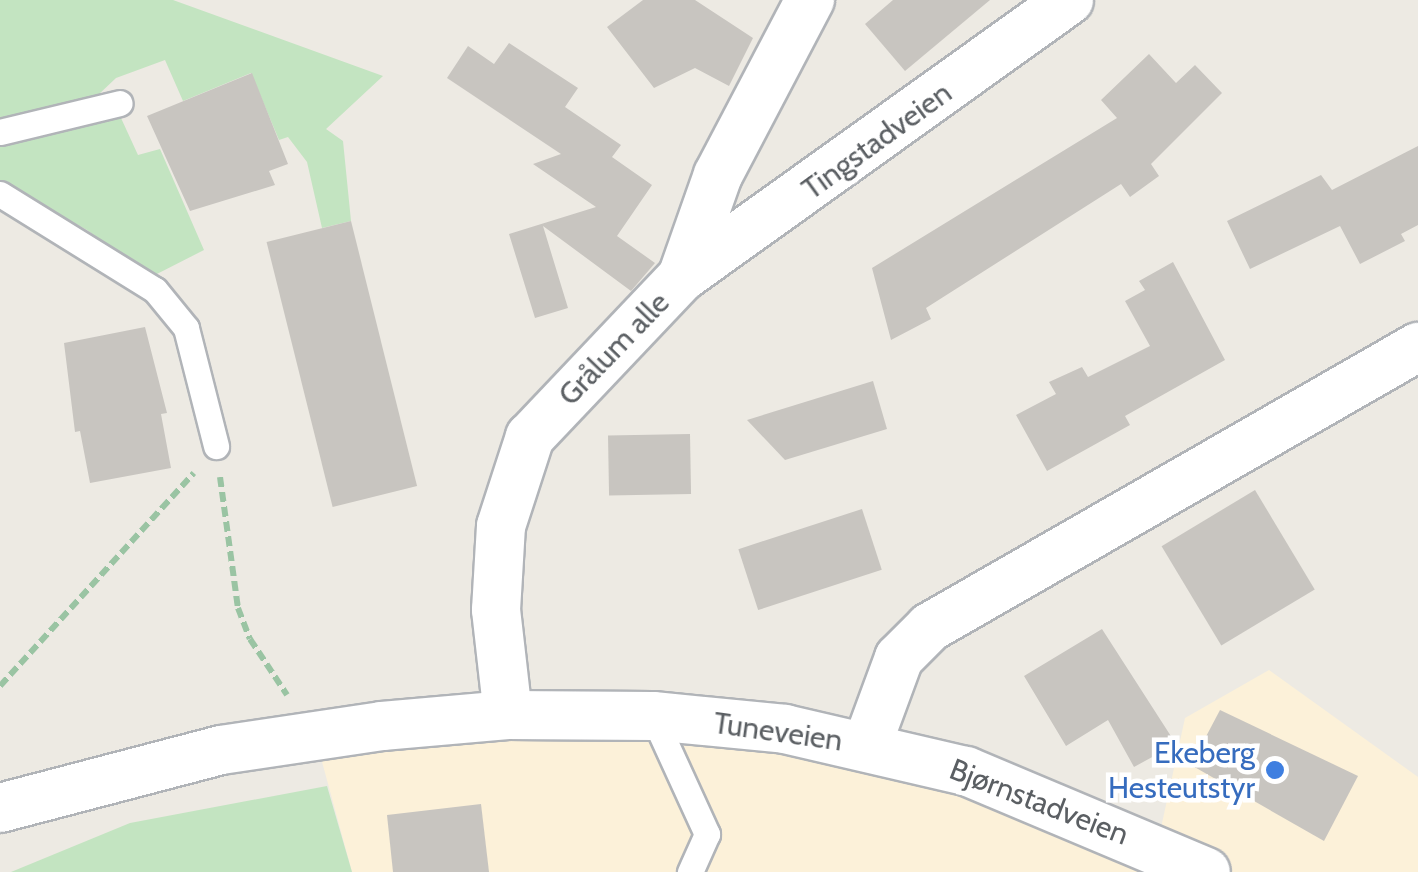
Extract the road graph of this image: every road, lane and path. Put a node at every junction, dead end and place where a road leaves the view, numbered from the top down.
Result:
1 (810, 0) edge
2 (1069, 0) edge
3 (120, 102) dead end
4 (0, 132) edge
5 (0, 194) edge
6 (682, 277) junction
7 (1418, 347) edge
8 (216, 446) junction
9 (0, 686) edge
10 (508, 716) junction
11 (654, 716) junction
12 (315, 736) junction
13 (868, 745) junction
14 (0, 808) edge
15 (690, 872) edge
16 (1206, 872) edge

1 - 6 street, Grålum alle
2 - 6 street, Tingstadveien
3 - 4 lane
5 - 8 lane
6 - 10 street, Grålum alle
7 - 13 street, Tuneveien
8 - 9 path
8 - 12 path
10 - 11 street, Tuneveien
10 - 12 street, Tuneveien
11 - 13 street, Tuneveien
11 - 15 lane
12 - 14 street, Tuneveien
13 - 16 street, Bjørnstadveien

